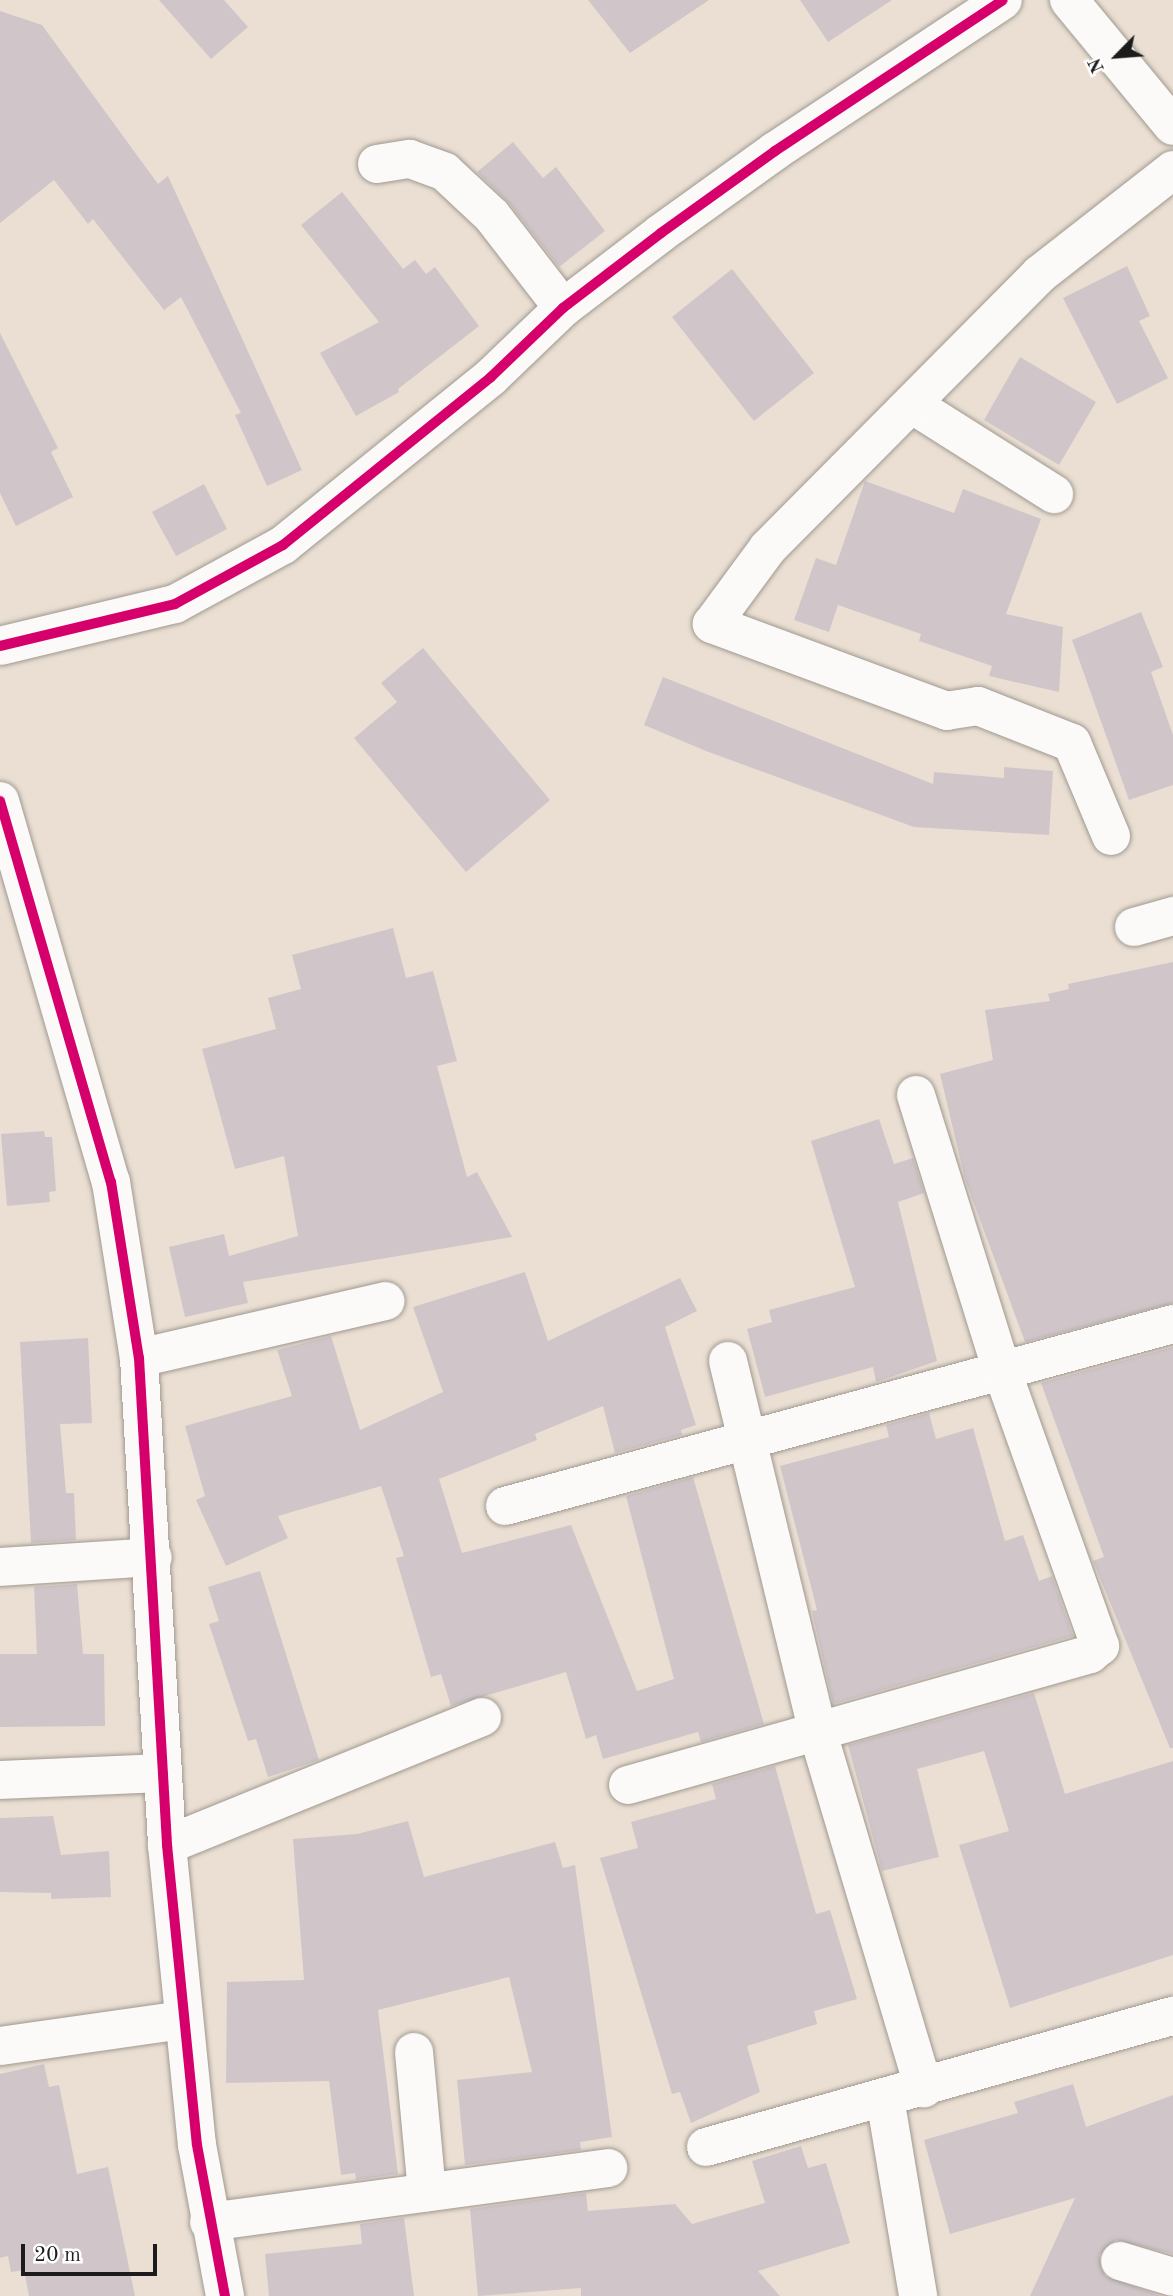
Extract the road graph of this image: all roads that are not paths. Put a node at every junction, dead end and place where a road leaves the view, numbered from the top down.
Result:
1 (1003, 0) edge
2 (1069, 0) edge
3 (1173, 126) edge
4 (377, 164) dead end
5 (1173, 170) edge
6 (563, 307) junction
7 (912, 405) junction
8 (1054, 494) dead end
9 (0, 646) edge
10 (0, 801) edge
11 (1111, 835) dead end
12 (1173, 916) edge
13 (1134, 927) dead end
14 (916, 1095) dead end
15 (386, 1301) dead end
16 (1173, 1324) edge
17 (139, 1359) junction
18 (728, 1361) dead end
19 (1001, 1368) junction
20 (748, 1438) junction
21 (505, 1506) dead end
22 (153, 1557) junction
23 (0, 1567) edge
24 (482, 1717) dead end
25 (817, 1731) junction
26 (160, 1773) junction
27 (0, 1780) edge
28 (628, 1785) dead end
29 (167, 1845) junction
30 (1173, 2016) edge
31 (183, 2020) junction
32 (0, 2046) edge
33 (414, 2052) dead end
34 (924, 2088) junction
35 (886, 2098) junction
36 (706, 2147) dead end
37 (608, 2168) dead end
38 (427, 2192) junction
39 (209, 2222) junction
40 (1120, 2261) dead end
41 (1173, 2277) edge
42 (225, 2296) edge
43 (918, 2296) edge

1 - 6 street
2 - 3 street
4 - 6 street
5 - 7 street
6 - 9 street
7 - 8 street
7 - 11 street
10 - 17 street
12 - 13 street
14 - 19 street
15 - 17 street
16 - 19 street
17 - 22 street
18 - 20 street
19 - 20 street
19 - 25 street
20 - 21 street
20 - 25 street
22 - 23 street
22 - 26 street
24 - 29 street
25 - 28 street
25 - 34 street
26 - 27 street
26 - 29 street
29 - 31 street
30 - 34 street
31 - 32 street
31 - 39 street
33 - 38 street
34 - 35 street
35 - 36 street
35 - 43 street
37 - 38 street
38 - 39 street
39 - 42 street
40 - 41 street

